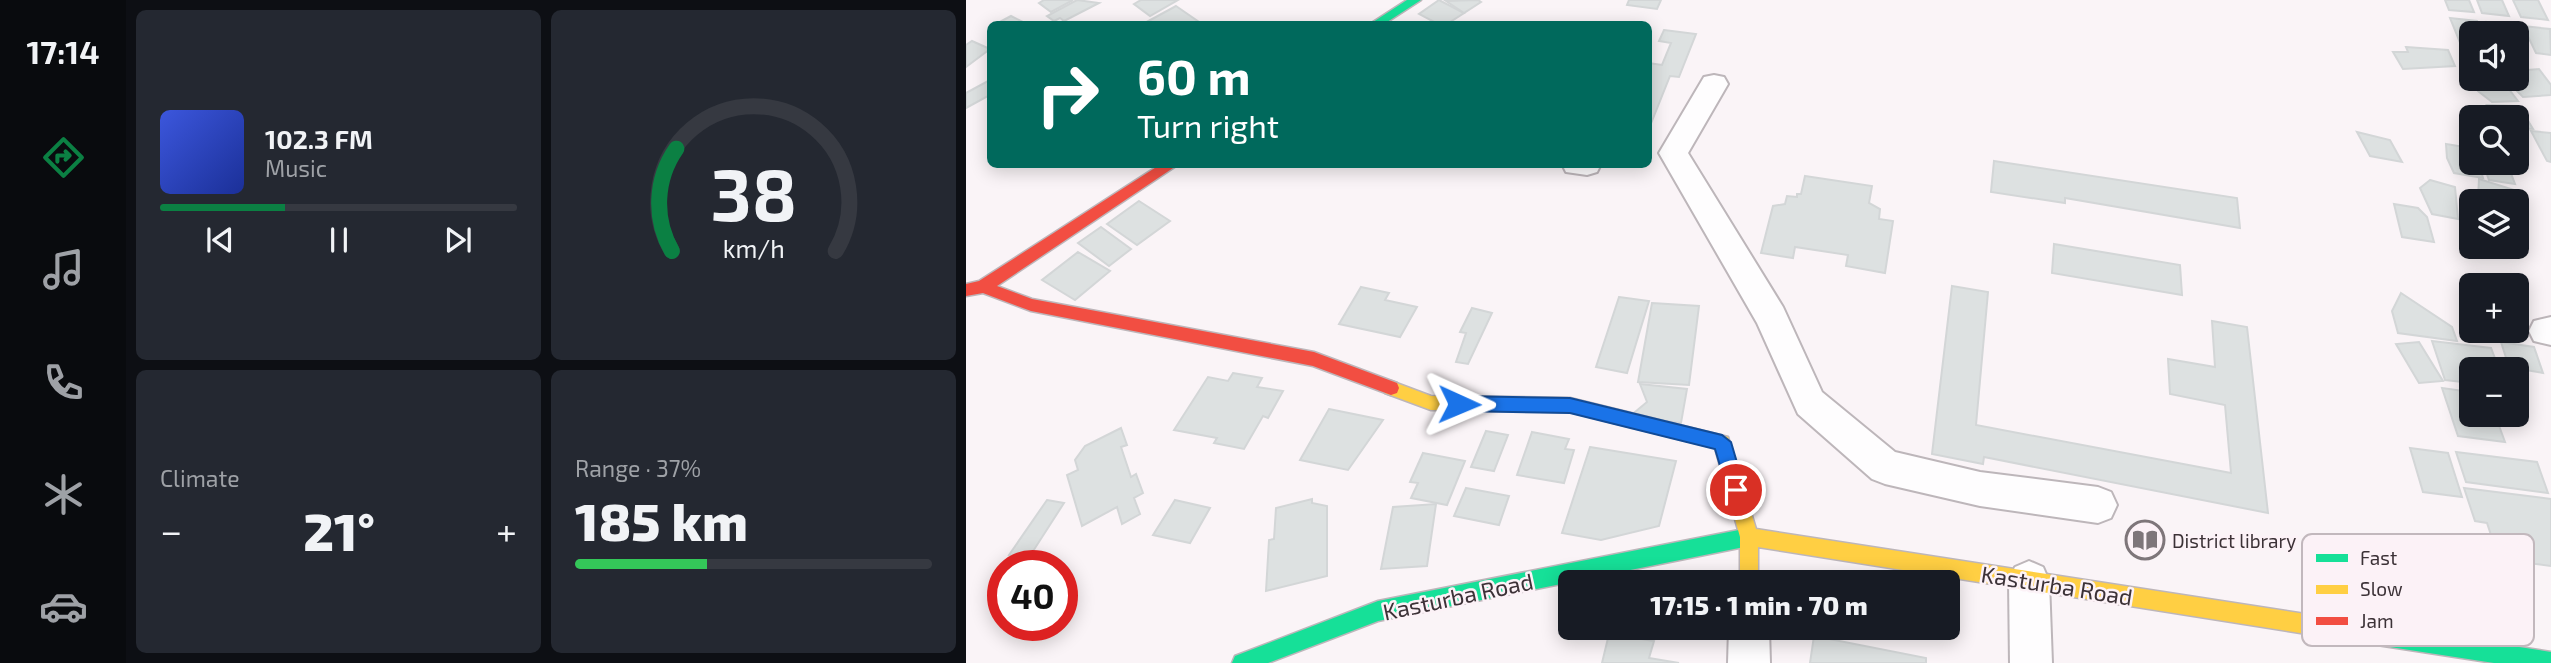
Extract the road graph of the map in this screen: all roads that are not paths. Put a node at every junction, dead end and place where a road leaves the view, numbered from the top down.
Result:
1 (1415, 0) edge
2 (1381, 21) edge
3 (1714, 85) dead end
4 (1661, 155) edge
5 (1166, 168) edge
6 (984, 287) junction
7 (966, 290) edge
8 (2098, 505) dead end
9 (1749, 537) junction
10 (1749, 570) edge
11 (2029, 581) junction
12 (2302, 623) edge
13 (1749, 640) edge
14 (2448, 646) edge
15 (2551, 662) edge
16 (1241, 663) edge
17 (1749, 663) edge
18 (2031, 663) edge

1 - 2 street
3 - 4 street
4 - 8 street
5 - 6 street
6 - 7 street
6 - 9 street
9 - 10 street
9 - 11 street, Kasturba Road
9 - 16 street, Kasturba Road
11 - 12 street, Kasturba Road
11 - 18 street
13 - 17 street
14 - 15 street, Kasturba Road

